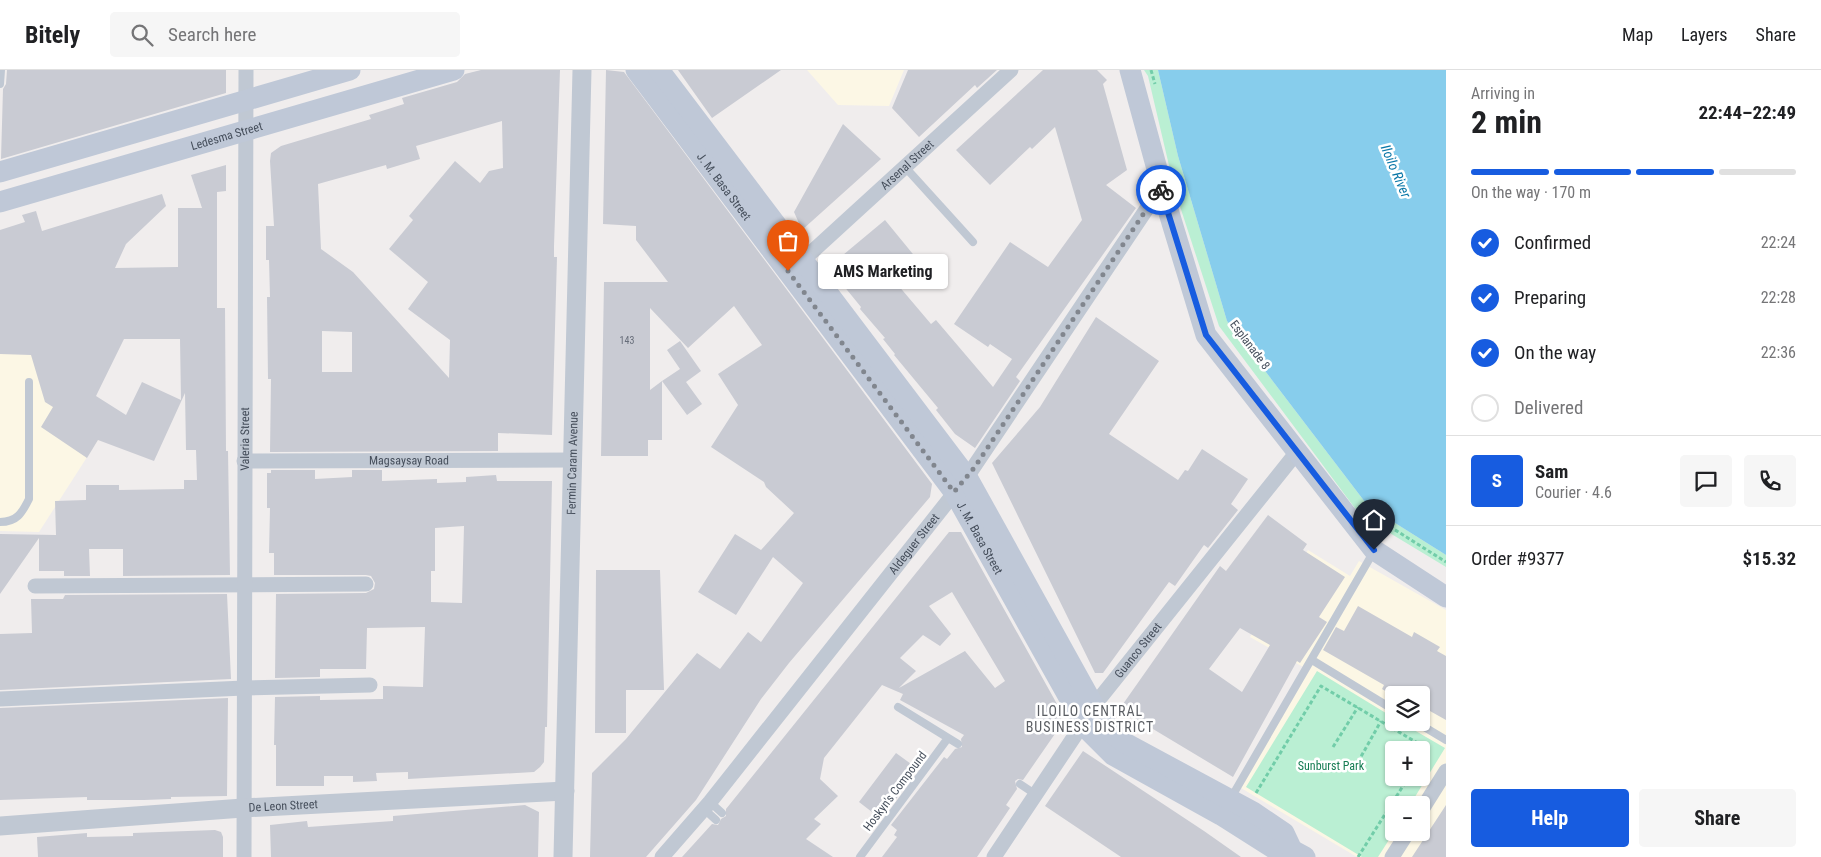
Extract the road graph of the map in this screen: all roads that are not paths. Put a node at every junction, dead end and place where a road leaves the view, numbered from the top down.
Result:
1 (1, 70) edge
2 (246, 70) edge
3 (350, 70) edge
4 (454, 70) edge
5 (582, 70) edge
6 (636, 70) edge
7 (659, 70) edge
8 (1010, 70) edge
9 (1130, 70) edge
10 (0, 84) edge
11 (246, 101) junction
12 (245, 132) junction
13 (905, 167) junction
14 (0, 172) edge
15 (1162, 188) junction
16 (0, 202) edge
17 (973, 242) dead end
18 (803, 260) junction
19 (29, 382) dead end
20 (1297, 452) junction
21 (573, 460) junction
22 (244, 461) junction
23 (961, 484) junction
24 (0, 522) edge
25 (1374, 550) junction
26 (366, 584) dead end
27 (35, 586) dead end
28 (244, 586) junction
29 (1446, 597) edge
30 (1312, 660) junction
31 (370, 685) dead end
32 (244, 688) junction
33 (0, 699) edge
34 (1385, 705) edge
35 (898, 707) dead end
36 (1089, 714) junction
37 (1430, 730) edge
38 (948, 738) junction
39 (1446, 740) edge
40 (958, 744) dead end
41 (1446, 771) edge
42 (1020, 784) dead end
43 (565, 790) junction
44 (1035, 794) junction
45 (1430, 796) edge
46 (1230, 800) junction
47 (707, 805) junction
48 (243, 808) junction
49 (722, 814) dead end
50 (716, 820) dead end
51 (0, 826) edge
52 (1402, 841) edge
53 (1284, 849) edge
54 (244, 857) edge
55 (563, 857) edge
56 (662, 857) edge
57 (860, 857) edge
58 (994, 857) edge
59 (1392, 857) edge

1 - 10 lane
2 - 11 street, Valeria Street
3 - 11 main road
4 - 12 main road, Ledesma Street
5 - 21 street, Fermin Caram Avenue
6 - 23 main road, J. M. Basa Street
7 - 18 main road, J. M. Basa Street
8 - 13 street, Arsenal Street
9 - 15 main road
11 - 12 street, Valeria Street
11 - 14 main road
12 - 16 main road, Ledesma Street
12 - 22 street, Valeria Street
13 - 17 lane
13 - 18 street, Arsenal Street
15 - 20 main road
15 - 23 street, Aldeguer Street
18 - 23 main road, J. M. Basa Street
19 - 24 lane
20 - 25 main road
20 - 36 street, Guanco Street
21 - 22 street, Magsaysay Road
21 - 43 street, Fermin Caram Avenue
22 - 28 street, Valeria Street
23 - 36 main road, J. M. Basa Street
23 - 47 street, Aldeguer Street
25 - 29 main road
25 - 30 lane
26 - 28 street
27 - 28 street
28 - 32 street, Valeria Street
30 - 34 lane
30 - 46 lane
31 - 32 street
32 - 33 street
32 - 48 street, Valeria Street
35 - 38 lane
36 - 44 street, Guanco Street
36 - 46 main road, J. M. Basa Street
36 - 53 main road, J. M. Basa Street
37 - 39 lane
38 - 40 lane
38 - 57 lane, Hoskyn's Compound
41 - 45 street
42 - 44 lane
43 - 48 street, De Leon Street
43 - 55 street, Fermin Caram Avenue
44 - 58 street, Guanco Street
46 - 53 main road, J. M. Basa Street
47 - 49 lane
47 - 50 lane
47 - 56 street, Aldeguer Street
48 - 51 street, De Leon Street
48 - 54 street, Valeria Street
52 - 59 street

